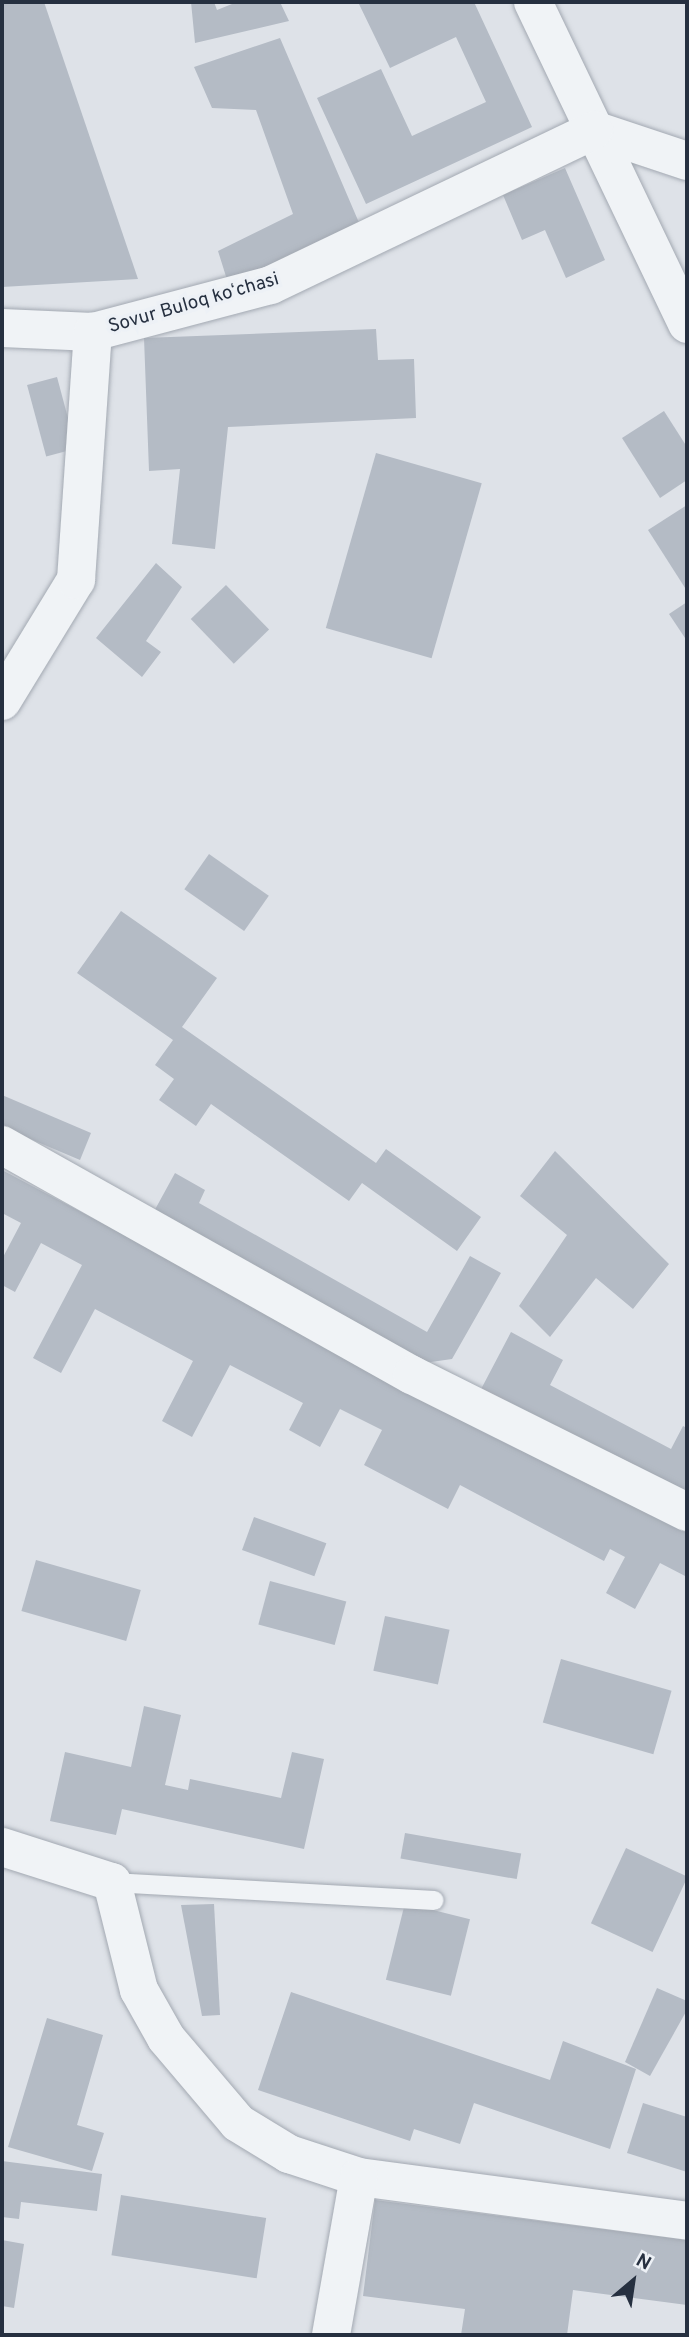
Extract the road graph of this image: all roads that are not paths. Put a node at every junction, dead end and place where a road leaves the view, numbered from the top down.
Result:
1 (533, 2) edge
2 (594, 130) junction
3 (687, 161) edge
4 (687, 324) edge
5 (2, 328) edge
6 (93, 332) junction
7 (2, 702) edge
8 (2, 1145) edge
9 (687, 1512) edge
10 (2, 1847) edge
11 (111, 1882) junction
12 (433, 1900) dead end
13 (359, 2177) junction
14 (687, 2221) edge
15 (331, 2335) edge

1 - 2 street
2 - 3 street
2 - 4 street
2 - 6 street, Sovur Buloq koʻchasi
5 - 6 street
6 - 7 street, Sovur Buloq koʻchasi
8 - 9 street
10 - 11 street
11 - 12 lane
11 - 13 street
13 - 14 street
13 - 15 street

